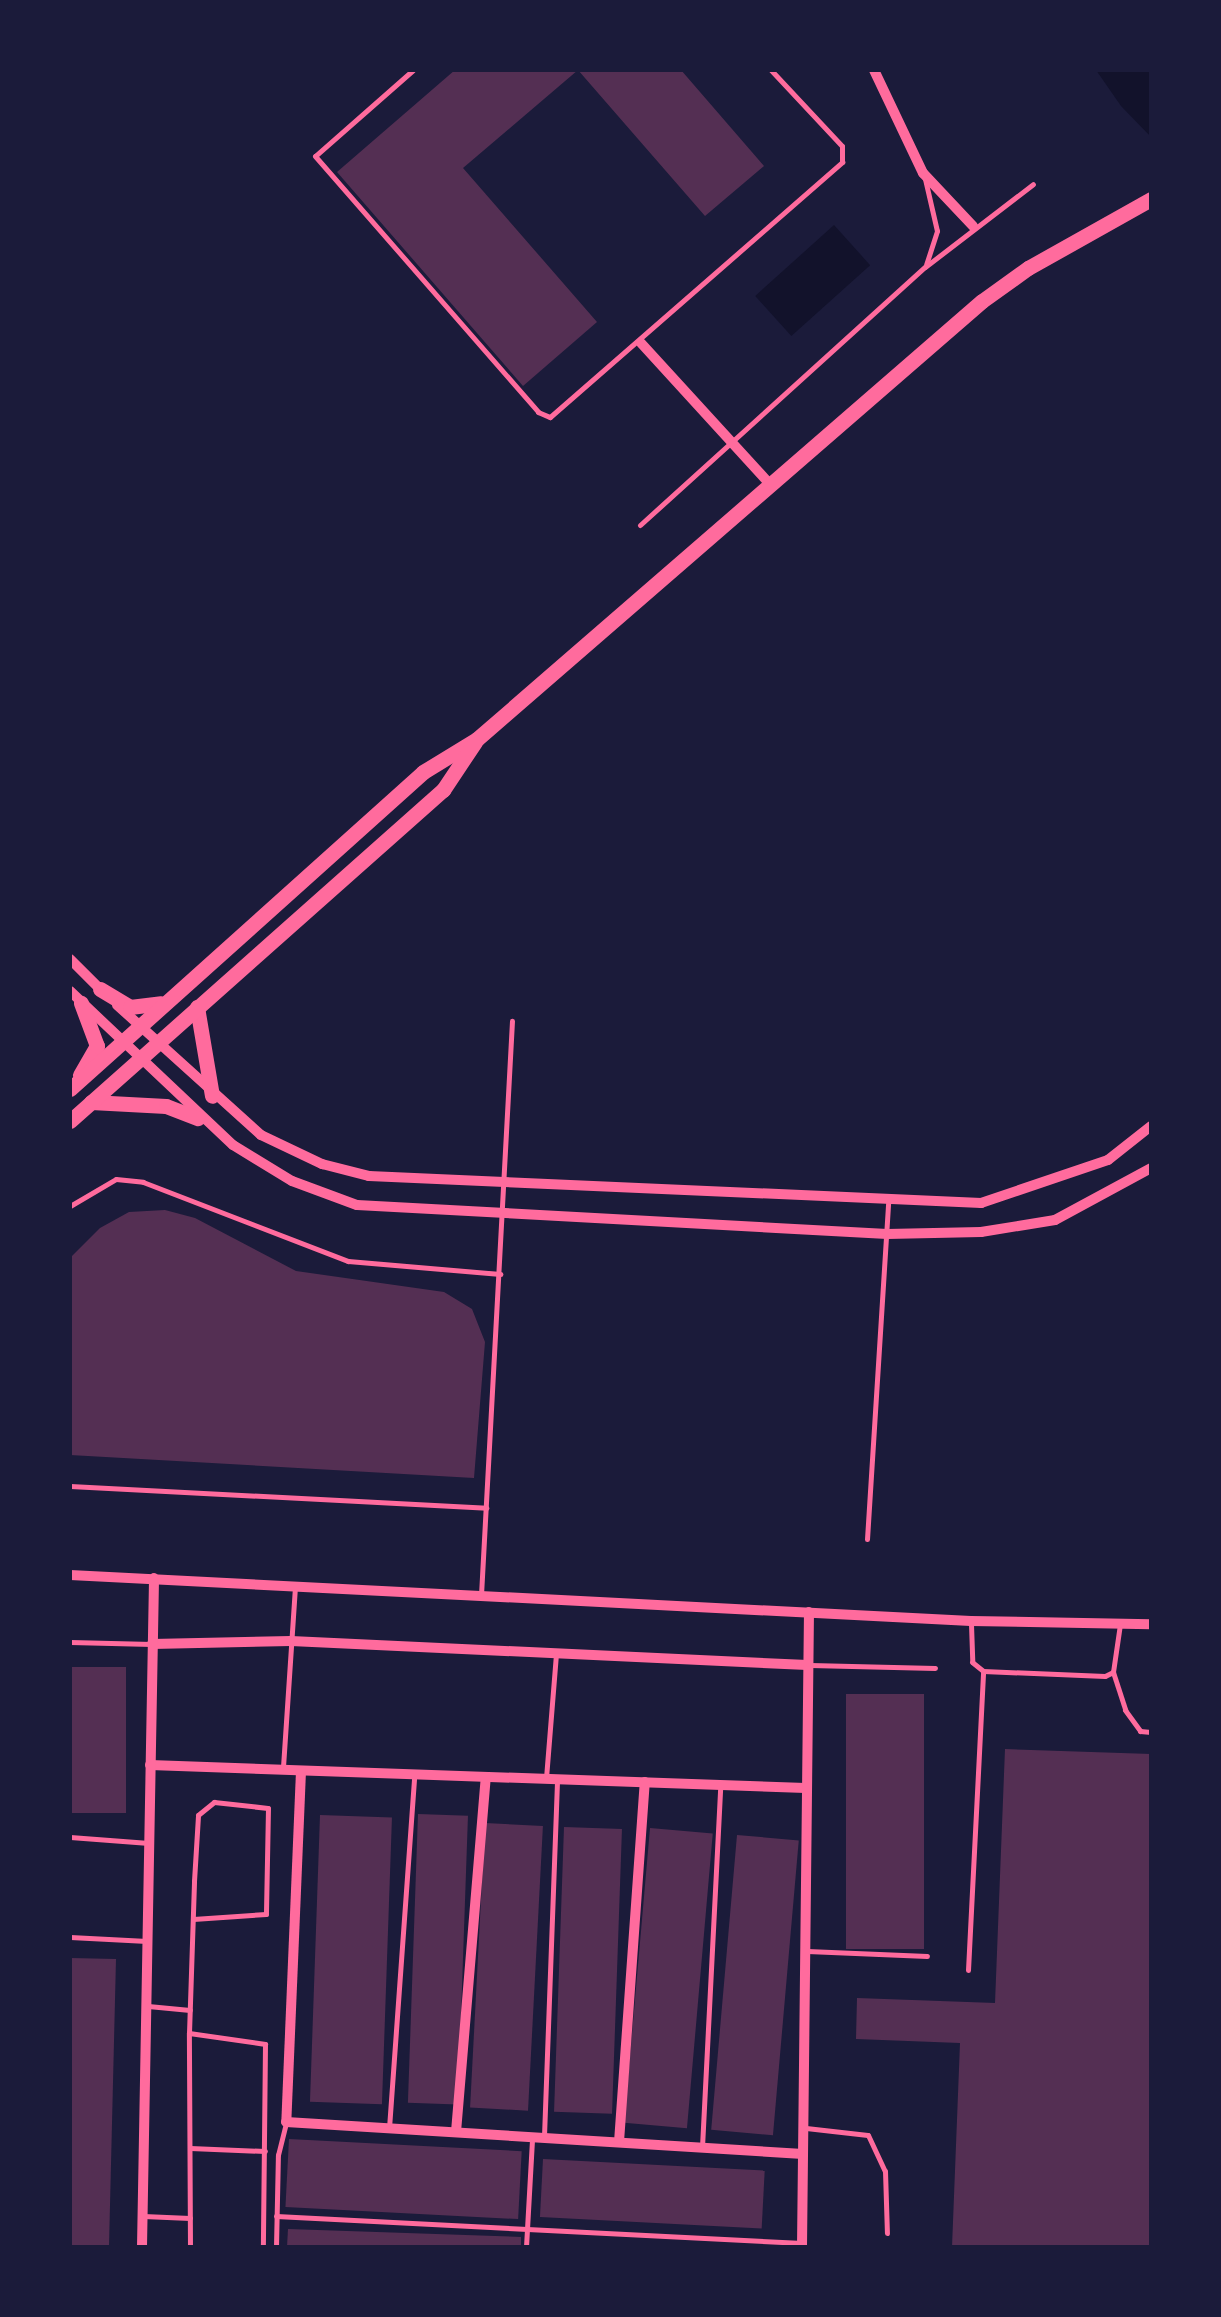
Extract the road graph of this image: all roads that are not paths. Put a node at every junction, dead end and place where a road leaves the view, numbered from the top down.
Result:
1 (414, 70) edge
2 (772, 70) edge
3 (874, 70) edge
4 (923, 173) junction
5 (1034, 184) dead end
6 (1151, 199) edge
7 (973, 226) junction
8 (925, 267) junction
9 (641, 342) junction
10 (731, 442) junction
11 (768, 482) junction
12 (640, 526) dead end
13 (477, 738) junction
14 (70, 959) edge
15 (100, 988) junction
16 (76, 997) edge
17 (170, 1000) junction
18 (198, 1008) junction
19 (512, 1021) dead end
20 (140, 1027) junction
21 (122, 1043) junction
22 (157, 1043) junction
23 (139, 1059) junction
24 (72, 1088) edge
25 (212, 1096) junction
26 (90, 1102) junction
27 (198, 1118) junction
28 (70, 1120) edge
29 (1151, 1126) edge
30 (1151, 1168) edge
31 (505, 1183) junction
32 (888, 1201) junction
33 (70, 1206) edge
34 (504, 1213) junction
35 (887, 1234) junction
36 (500, 1274) junction
37 (70, 1486) edge
38 (486, 1508) junction
39 (866, 1540) dead end
40 (70, 1575) edge
41 (154, 1578) junction
42 (295, 1585) junction
43 (481, 1595) junction
44 (809, 1612) junction
45 (971, 1621) junction
46 (1120, 1624) junction
47 (1151, 1624) edge
48 (291, 1641) junction
49 (70, 1642) edge
50 (152, 1644) junction
51 (556, 1653) junction
52 (807, 1665) junction
53 (935, 1668) dead end
54 (983, 1671) junction
55 (1113, 1672) junction
56 (1151, 1732) edge
57 (150, 1765) junction
58 (283, 1770) junction
59 (301, 1771) junction
60 (414, 1774) junction
61 (486, 1776) junction
62 (551, 1779) junction
63 (645, 1782) junction
64 (720, 1784) junction
65 (806, 1788) junction
66 (70, 1837) edge
67 (149, 1843) junction
68 (193, 1919) junction
69 (70, 1938) edge
70 (147, 1941) junction
71 (804, 1951) junction
72 (928, 1956) dead end
73 (968, 1970) dead end
74 (146, 2006) junction
75 (190, 2010) junction
76 (189, 2034) junction
77 (286, 2122) junction
78 (389, 2128) junction
79 (803, 2128) junction
80 (456, 2132) junction
81 (538, 2137) junction
82 (619, 2142) junction
83 (702, 2147) junction
84 (190, 2148) junction
85 (265, 2151) junction
86 (803, 2154) junction
87 (142, 2216) junction
88 (276, 2216) junction
89 (190, 2218) junction
90 (527, 2229) junction
91 (887, 2233) dead end
92 (802, 2245) edge
93 (142, 2247) edge
94 (190, 2247) edge
95 (263, 2247) edge
96 (276, 2247) edge
97 (526, 2247) edge

1 - 9 lane
2 - 9 lane
3 - 4 street
4 - 7 street
4 - 8 lane
5 - 7 lane
6 - 11 main road
7 - 8 lane
8 - 10 lane
9 - 10 street
10 - 11 street
10 - 12 lane
11 - 13 main road
13 - 17 main road
13 - 18 main road
14 - 15 street
15 - 17 main road
15 - 20 street
16 - 21 street
16 - 24 main road
17 - 20 main road
18 - 22 main road
18 - 25 main road
19 - 31 lane
20 - 21 main road
20 - 22 street
21 - 23 street
21 - 24 main road
22 - 23 main road
22 - 25 street
23 - 26 main road
23 - 27 street
25 - 31 street
26 - 27 main road
26 - 28 main road
27 - 34 street
29 - 32 street
30 - 35 street
31 - 32 street
31 - 34 lane
32 - 35 lane
33 - 36 lane
34 - 35 street
34 - 36 lane
35 - 39 lane
36 - 38 lane
37 - 38 lane
38 - 43 lane
40 - 41 street
41 - 42 street
41 - 50 street
42 - 43 street
42 - 48 lane
43 - 44 street
44 - 45 street
44 - 52 street
45 - 46 street
45 - 54 lane
46 - 47 street
46 - 55 lane
48 - 50 street
48 - 51 street
48 - 58 lane
49 - 50 lane
50 - 57 street
51 - 52 street
51 - 62 lane
52 - 53 lane
52 - 65 street
54 - 55 lane
54 - 73 lane
55 - 56 lane
57 - 58 street
57 - 67 street
58 - 59 street
59 - 60 street
59 - 77 street
60 - 61 street
60 - 78 lane
61 - 62 street
61 - 80 street
62 - 63 street
62 - 81 lane
63 - 64 street
63 - 82 street
64 - 65 street
64 - 83 lane
65 - 71 street
66 - 67 lane
67 - 70 street
68 - 68 lane
68 - 75 lane
69 - 70 lane
70 - 74 street
71 - 72 lane
71 - 79 street
74 - 75 lane
74 - 87 street
75 - 76 lane
76 - 84 lane
76 - 85 lane
77 - 78 street
77 - 88 lane
78 - 80 street
79 - 86 street
79 - 91 lane
80 - 81 street
81 - 82 street
81 - 90 lane
82 - 83 street
83 - 86 street
84 - 85 lane
84 - 89 lane
85 - 95 lane
86 - 92 street
87 - 89 lane
87 - 93 street
88 - 90 lane
88 - 96 lane
89 - 94 lane
90 - 92 lane
90 - 97 lane

